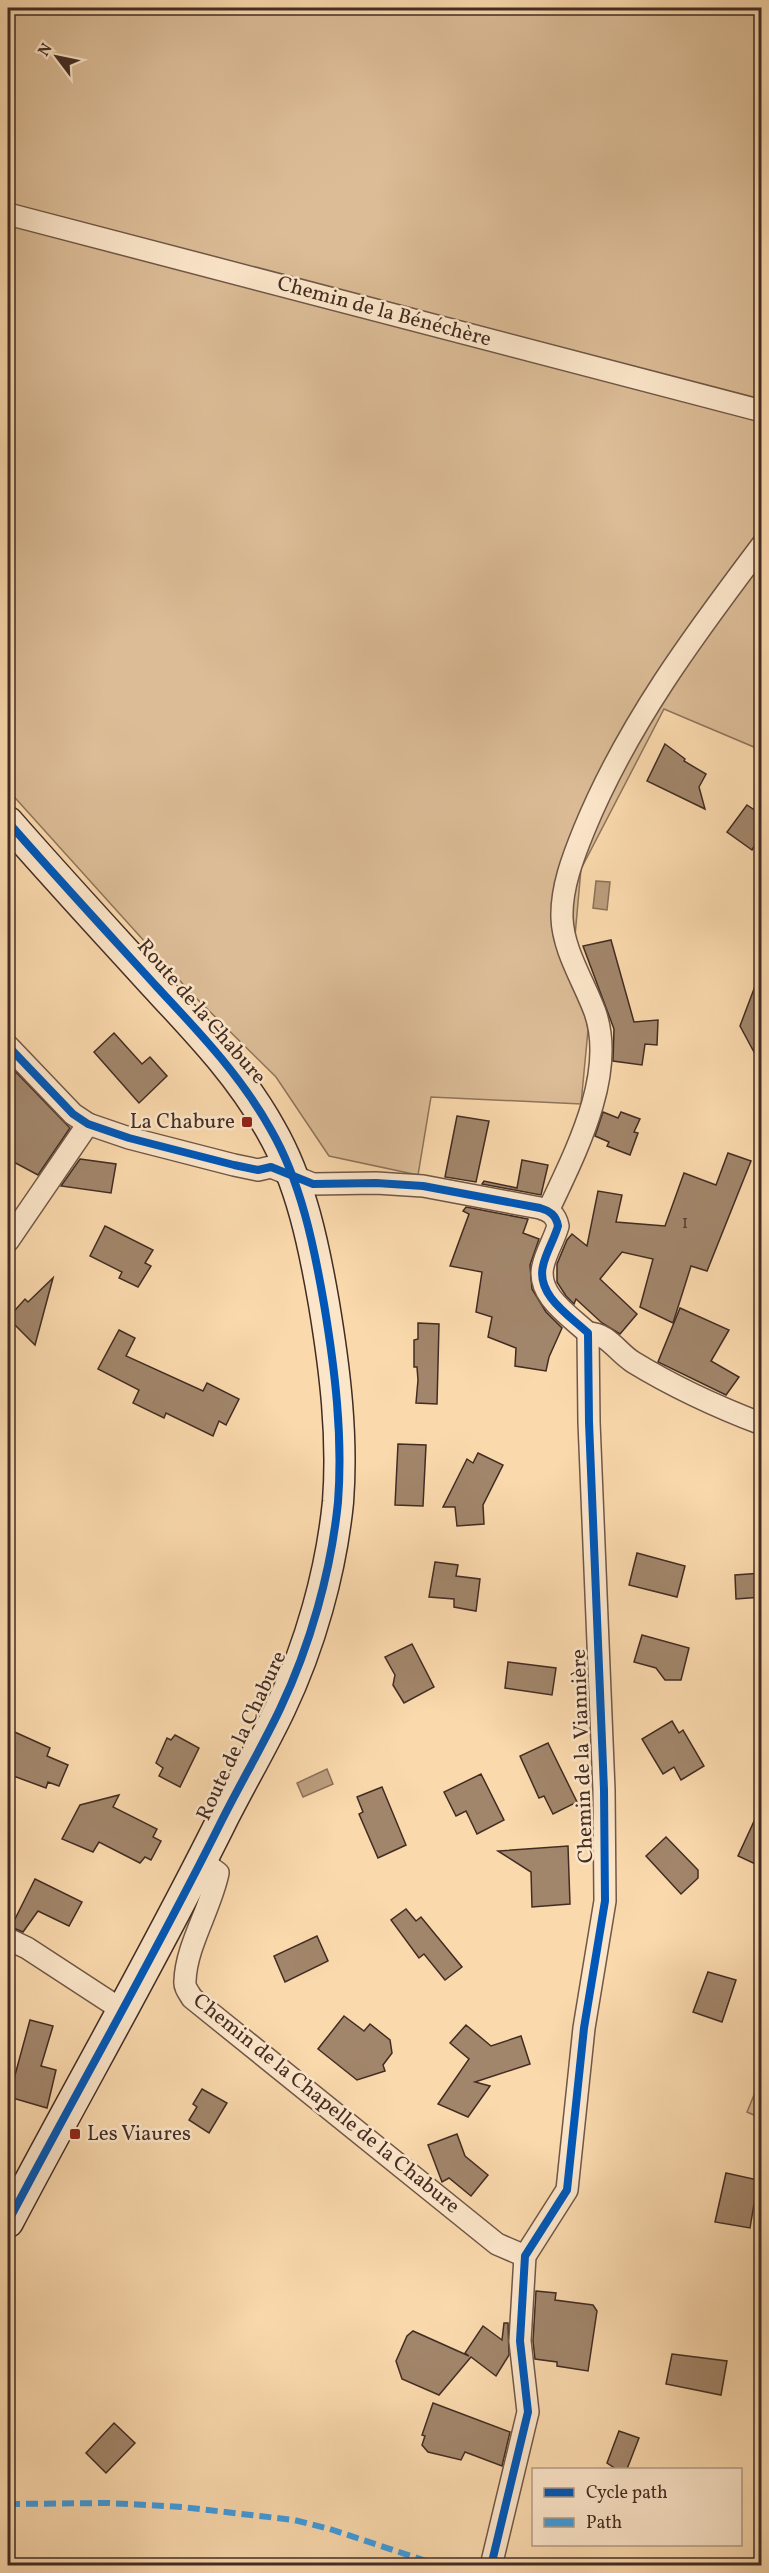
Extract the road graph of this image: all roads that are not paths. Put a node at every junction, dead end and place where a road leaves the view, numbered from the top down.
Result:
1 (8, 214) edge
2 (762, 411) edge
3 (762, 546) edge
4 (8, 822) edge
5 (8, 1046) edge
6 (88, 1124) junction
7 (291, 1176) junction
8 (548, 1211) junction
9 (8, 1241) edge
10 (588, 1333) junction
11 (762, 1424) edge
12 (202, 1861) junction
13 (8, 1939) edge
14 (122, 2010) junction
15 (8, 2222) edge
16 (525, 2256) junction
17 (492, 2565) edge

1 - 2 street, Chemin de la Bénéchère
3 - 8 street
4 - 7 main road, Route de la Chabure
5 - 6 street
6 - 7 street
6 - 9 street
7 - 8 street
7 - 12 main road, Route de la Chabure
8 - 10 street
10 - 11 street
10 - 16 street, Chemin de la Viannière
12 - 14 main road, Route de la Chabure
12 - 16 street, Chemin de la Chapelle de la Chabure
13 - 14 street
14 - 15 main road, Route de la Chabure
16 - 17 street, Chemin de la Viannière

